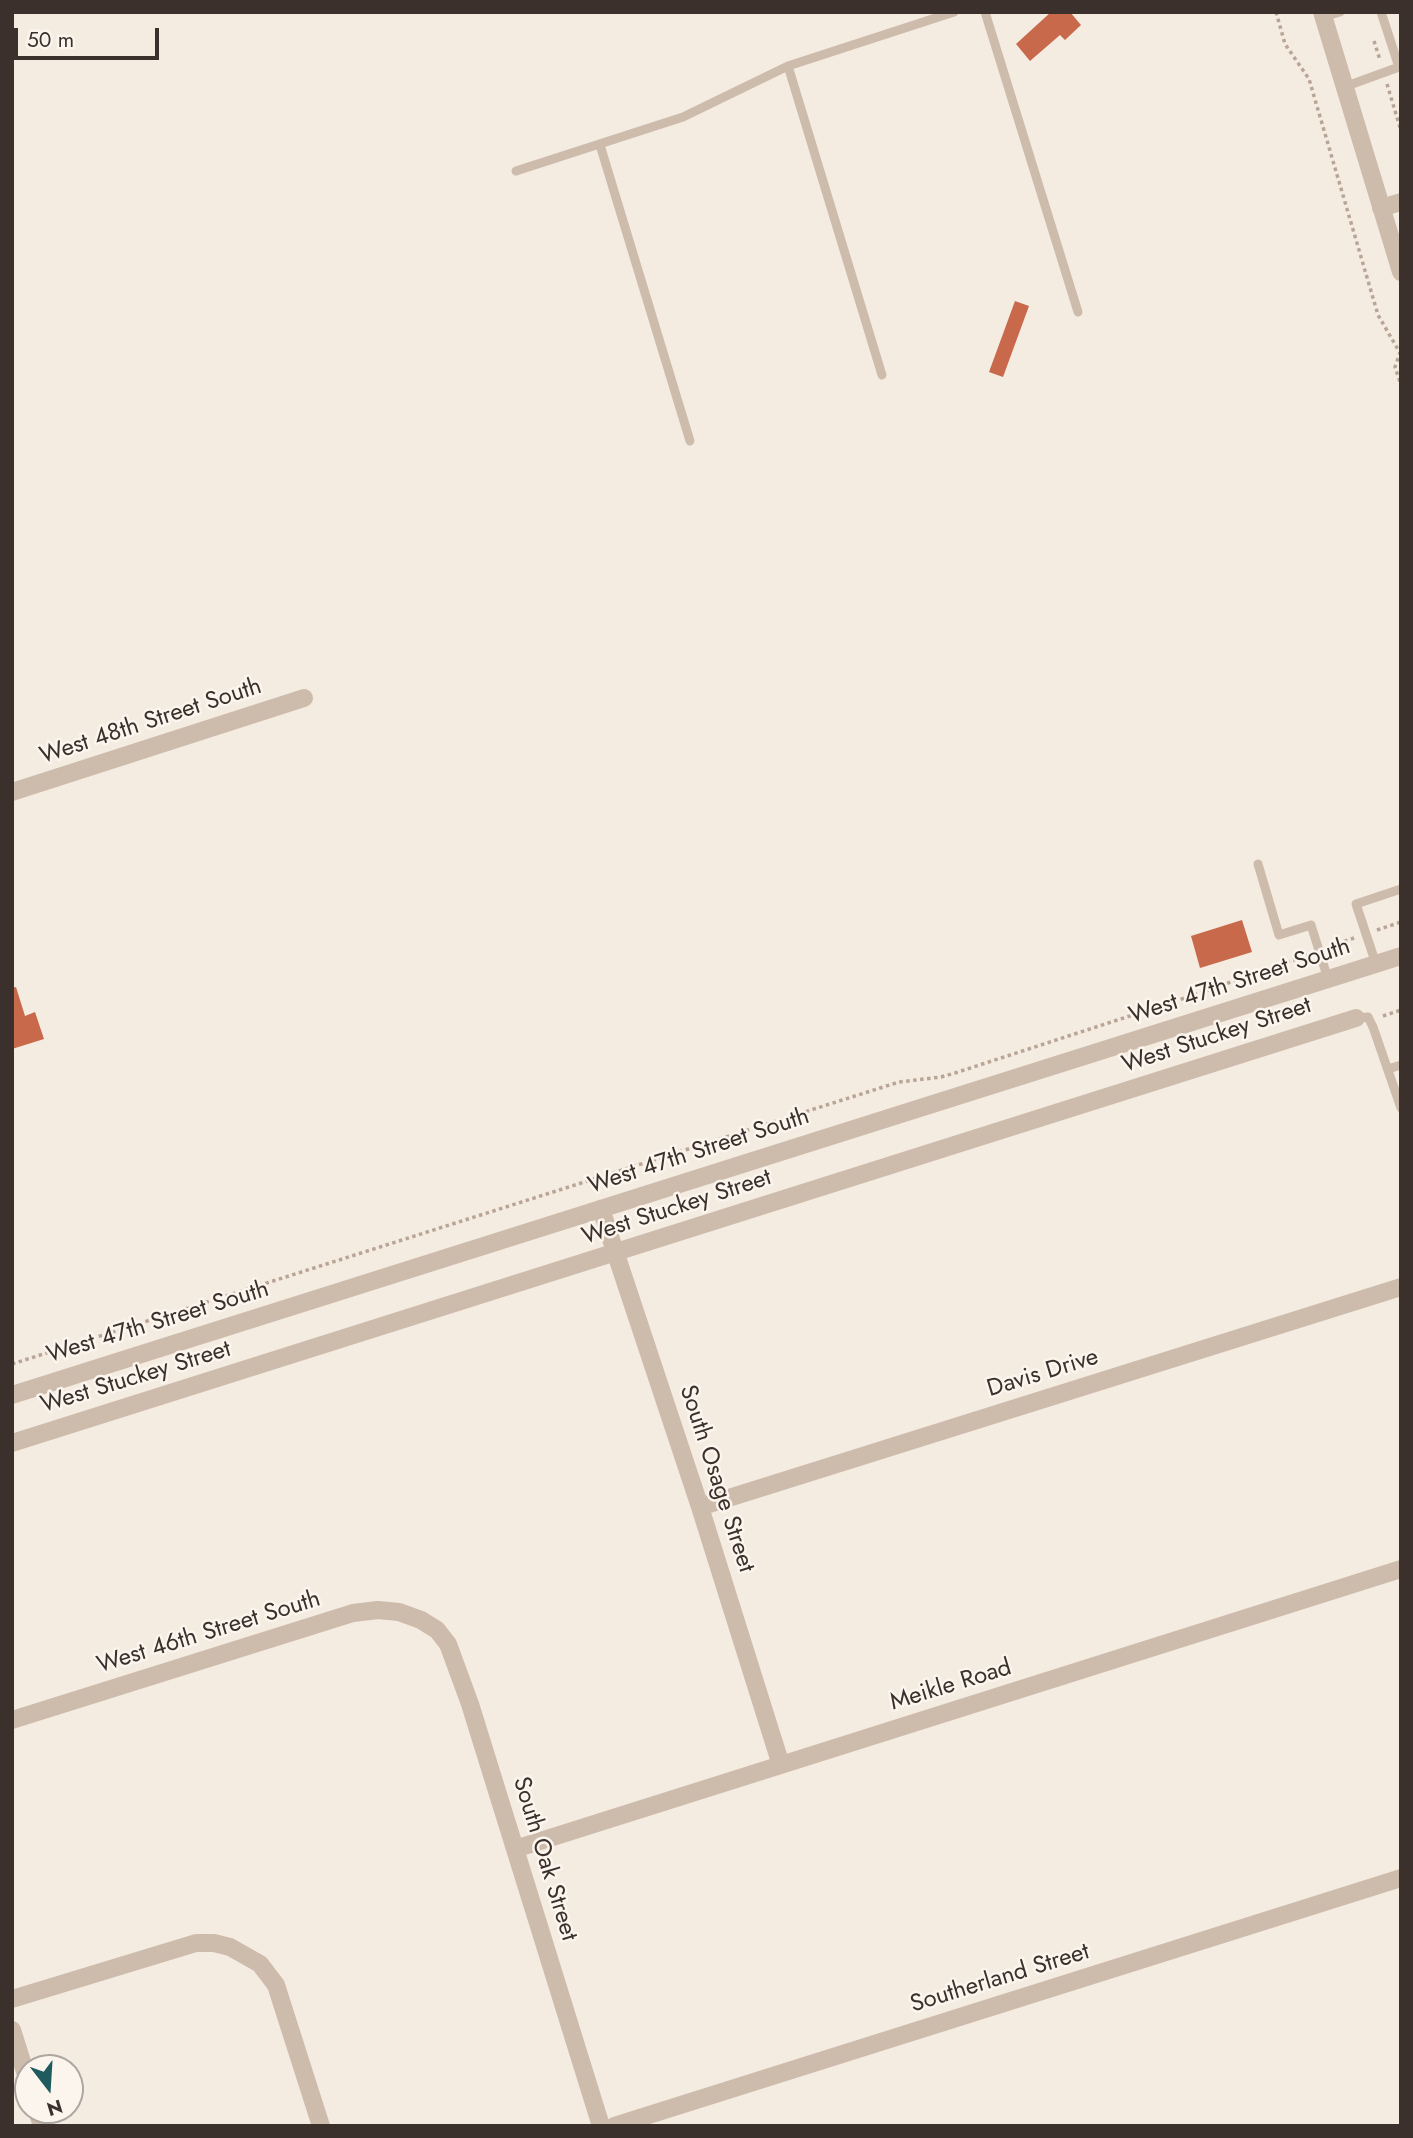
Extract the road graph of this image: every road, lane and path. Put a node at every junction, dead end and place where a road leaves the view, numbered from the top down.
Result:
1 (954, 12) edge
2 (985, 12) edge
3 (1276, 12) edge
4 (1381, 12) edge
5 (1328, 14) edge
6 (788, 65) junction
7 (1345, 87) junction
8 (600, 145) junction
9 (516, 171) dead end
10 (1401, 202) edge
11 (1381, 208) junction
12 (1401, 272) edge
13 (1078, 312) dead end
14 (882, 375) dead end
15 (1401, 385) edge
16 (690, 442) dead end
17 (304, 698) dead end
18 (12, 792) edge
19 (1258, 864) dead end
20 (1401, 889) edge
21 (1401, 922) edge
22 (1366, 934) junction
23 (1319, 951) junction
24 (1401, 956) edge
25 (1376, 964) junction
26 (1328, 979) junction
27 (1401, 1010) edge
28 (1382, 1016) dead end
29 (1356, 1018) joint
30 (1401, 1065) edge
31 (1388, 1069) junction
32 (1401, 1108) edge
33 (601, 1209) junction
34 (615, 1254) junction
35 (1401, 1287) edge
36 (12, 1364) edge
37 (12, 1395) edge
38 (12, 1443) edge
39 (700, 1507) junction
40 (1401, 1569) edge
41 (421, 1620) joint
42 (12, 1720) edge
43 (781, 1765) junction
44 (515, 1849) junction
45 (1401, 1878) edge
46 (12, 1999) edge
47 (12, 2030) edge
48 (20, 2054) edge
49 (321, 2126) edge
50 (601, 2126) edge
51 (614, 2126) edge

1 - 6 lane
2 - 13 lane
3 - 15 path
4 - 7 lane
5 - 7 street
6 - 8 lane
6 - 14 lane
7 - 11 street
8 - 9 lane
8 - 16 lane
10 - 11 street
11 - 12 street
17 - 18 street, West 48th Street South
19 - 23 lane
20 - 22 lane
21 - 22 path
22 - 23 path
22 - 25 lane
23 - 26 lane
23 - 36 path
24 - 25 street, West 47th Street South
25 - 26 street, West 47th Street South
26 - 33 street, West 47th Street South
27 - 28 path
29 - 31 lane
29 - 34 street, West Stuckey Street
30 - 31 lane
31 - 32 lane
33 - 34 street, South Osage Street
33 - 37 street, West 47th Street South
34 - 38 street, West Stuckey Street
34 - 39 street, South Osage Street
35 - 39 street, Davis Drive
39 - 43 street, South Osage Street
40 - 43 street, Meikle Road
41 - 42 street, West 46th Street South
41 - 44 street, South Oak Street
43 - 44 street, Meikle Road
44 - 50 street, South Oak Street
45 - 51 street, Southerland Street
46 - 49 street
47 - 48 street

